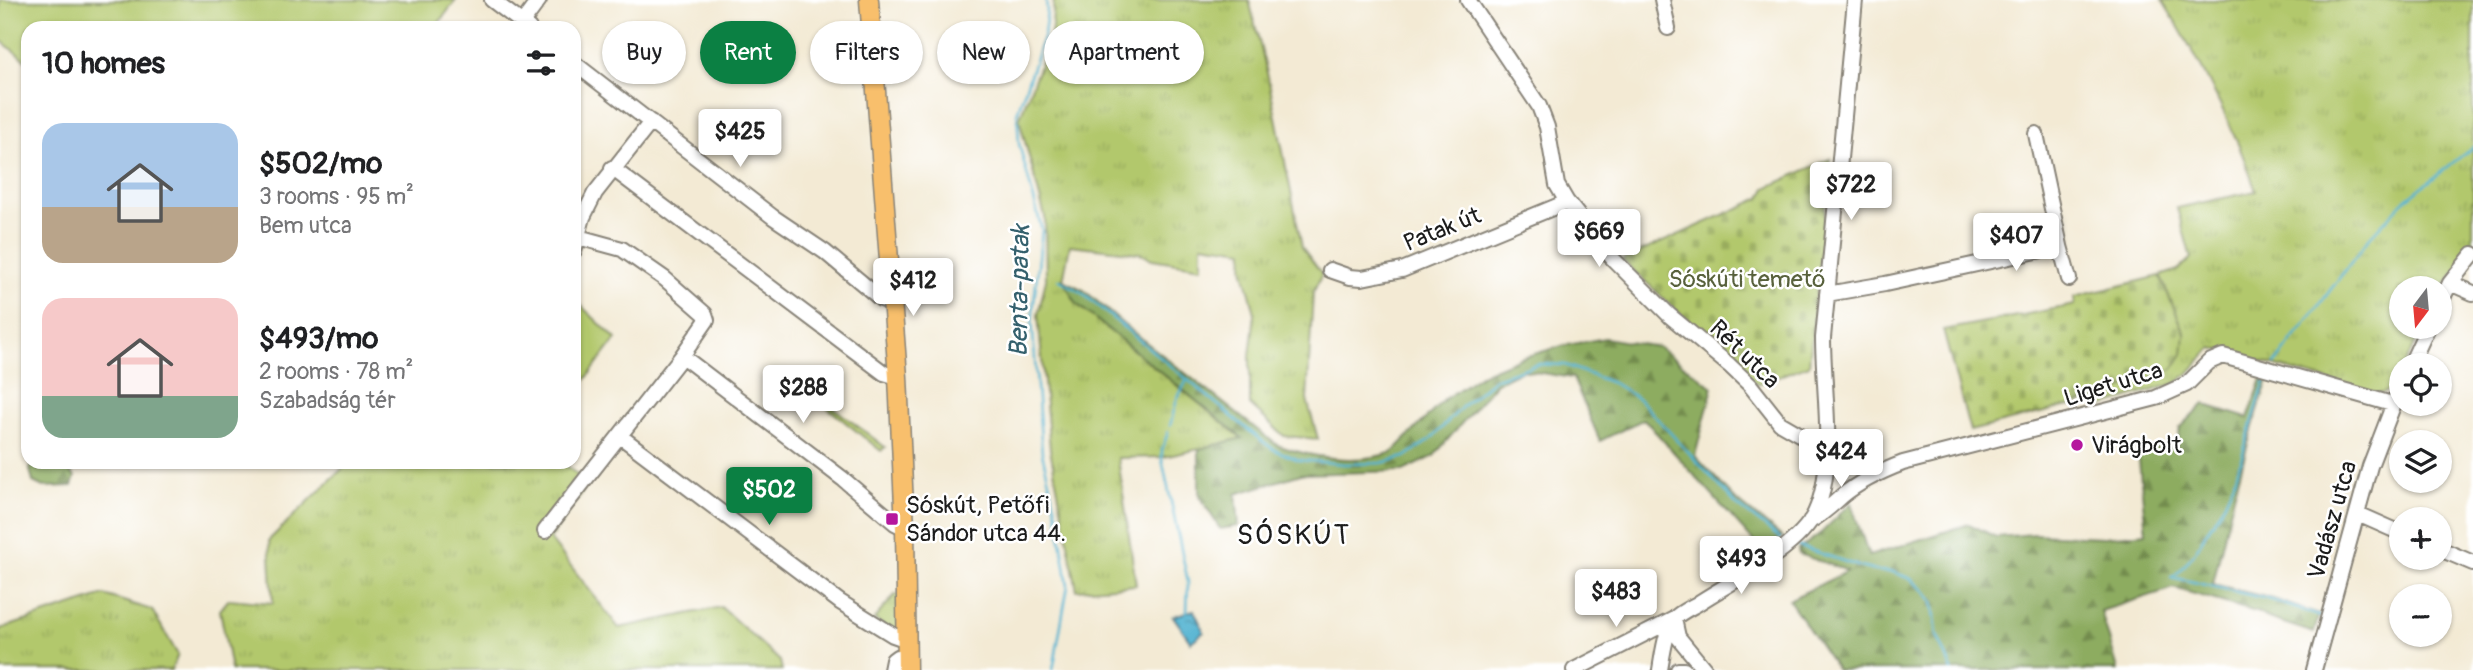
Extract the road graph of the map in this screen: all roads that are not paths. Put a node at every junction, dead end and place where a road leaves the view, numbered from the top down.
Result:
1 (492, 0) edge
2 (539, 0) edge
3 (869, 0) edge
4 (1468, 0) edge
5 (1662, 0) edge
6 (1855, 0) edge
7 (521, 21) edge
8 (528, 21) edge
9 (1668, 29) dead end
10 (581, 67) edge
11 (651, 122) junction
12 (2036, 134) dead end
13 (612, 168) junction
14 (1567, 202) junction
15 (581, 225) edge
16 (581, 244) edge
17 (2060, 246) junction
18 (2473, 254) edge
19 (1330, 270) dead end
20 (2068, 279) dead end
21 (2452, 280) edge
22 (2452, 284) edge
23 (2473, 293) edge
24 (1827, 294) junction
25 (893, 303) junction
26 (682, 356) junction
27 (898, 377) junction
28 (2389, 403) edge
29 (2389, 412) edge
30 (620, 436) junction
31 (1827, 444) junction
32 (1824, 487) junction
33 (1842, 496) junction
34 (2358, 514) junction
35 (1810, 521) junction
36 (905, 528) junction
37 (2389, 528) edge
38 (545, 531) dead end
39 (2452, 554) edge
40 (2473, 564) edge
41 (1674, 619) junction
42 (1645, 634) junction
43 (1663, 651) junction
44 (907, 655) edge
45 (891, 670) edge
46 (1574, 670) edge
47 (1660, 670) edge
48 (1678, 670) edge
49 (1684, 670) edge
50 (1706, 670) edge
51 (2314, 670) edge

1 - 7 street
2 - 8 street
3 - 25 main road
4 - 14 street, Rét utca
5 - 9 street
6 - 24 street
10 - 11 street
11 - 13 street
11 - 25 street
12 - 17 street
13 - 15 street
13 - 27 street
14 - 19 street, Patak út
14 - 31 street, Rét utca
16 - 26 street
17 - 20 street
17 - 24 street
18 - 21 street
22 - 23 street
24 - 31 street
25 - 27 main road
26 - 30 street
26 - 36 street
27 - 36 main road
28 - 33 street, Liget utca
29 - 34 street, Vadász utca
30 - 38 street
30 - 44 street
31 - 32 street
32 - 33 street
32 - 35 street
33 - 35 street, Liget utca
34 - 37 street
34 - 51 street, Vadász utca
35 - 41 street
36 - 44 main road
39 - 40 street
41 - 42 street
41 - 43 street
41 - 50 street
42 - 43 street
42 - 46 street
43 - 47 street
44 - 45 street
48 - 49 street

